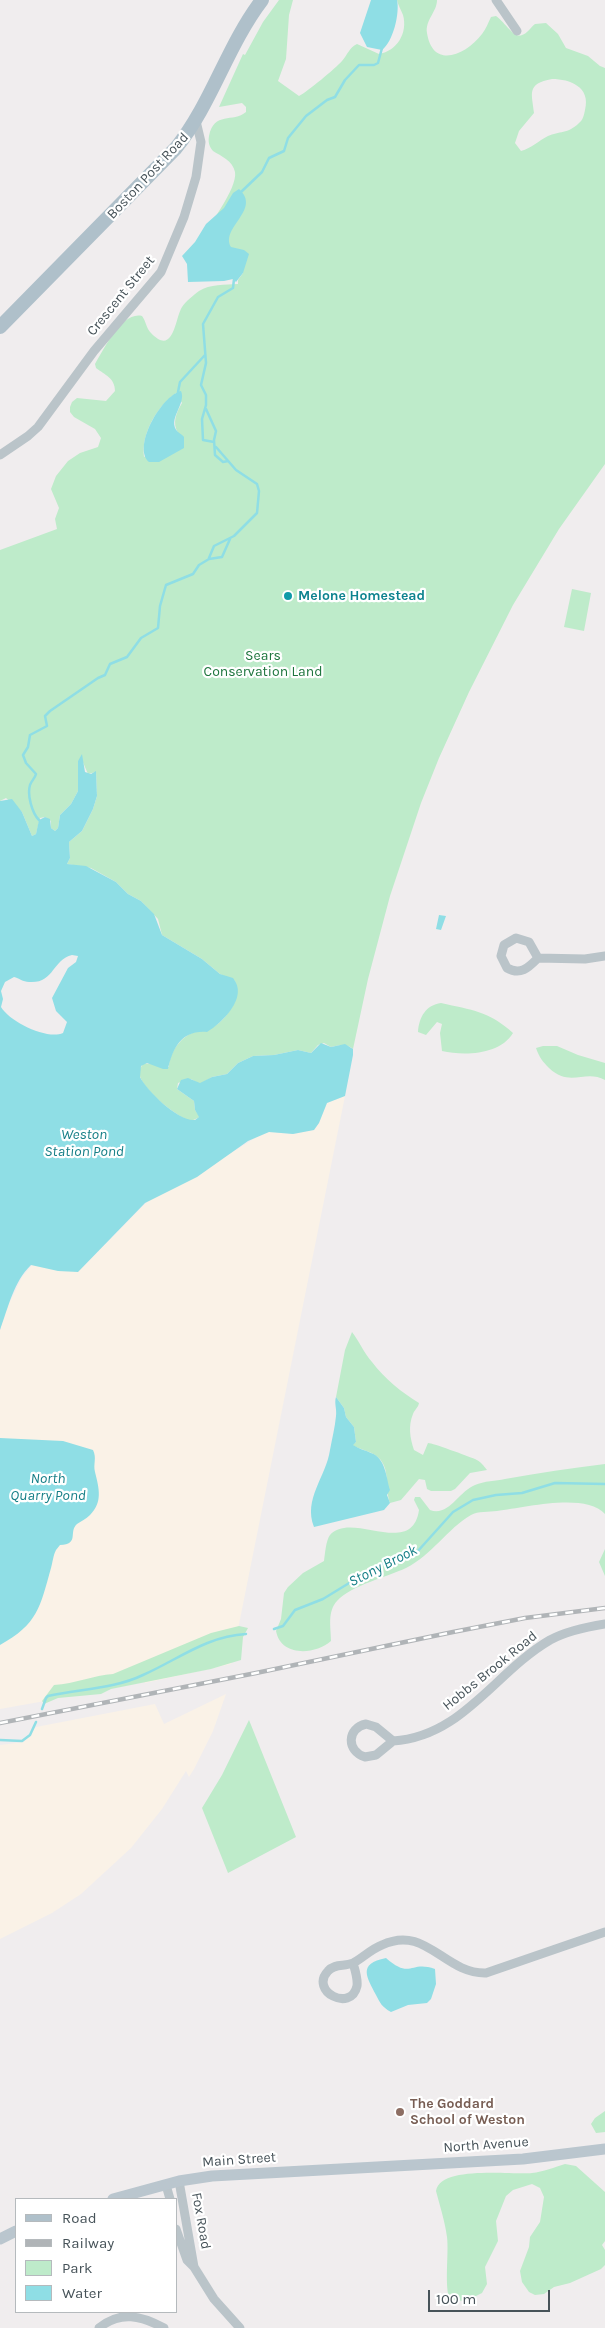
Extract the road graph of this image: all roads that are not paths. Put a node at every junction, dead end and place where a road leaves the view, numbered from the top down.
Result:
1 (262, 0) edge
2 (496, 0) edge
3 (517, 31) dead end
4 (196, 121) junction
5 (0, 327) edge
6 (0, 455) edge
7 (605, 956) edge
8 (538, 958) dead end
9 (605, 1624) edge
10 (392, 1740) junction
11 (605, 1932) edge
12 (353, 1963) junction
13 (605, 2149) edge
14 (369, 2167) joint
15 (180, 2181) junction
16 (166, 2185) junction
17 (117, 2198) edge
18 (170, 2198) edge
19 (15, 2232) edge
20 (178, 2235) edge
21 (0, 2239) edge
22 (194, 2267) junction
23 (99, 2328) edge
24 (164, 2328) edge
25 (240, 2328) edge

1 - 4 main road, Boston Post Road
2 - 3 street
4 - 5 main road, Boston Post Road
4 - 6 street, Crescent Street
7 - 8 street
9 - 10 street, Hobbs Brook Road
10 - 10 street
11 - 12 street
12 - 12 street
13 - 14 main road, North Avenue
14 - 15 main road, Main Street
15 - 16 main road, Main Street
15 - 22 street, Fox Road
16 - 17 main road, Main Street
16 - 18 street, Fox Road
19 - 21 main road
20 - 22 street, Fox Road
22 - 25 street, Fox Road
23 - 24 street

